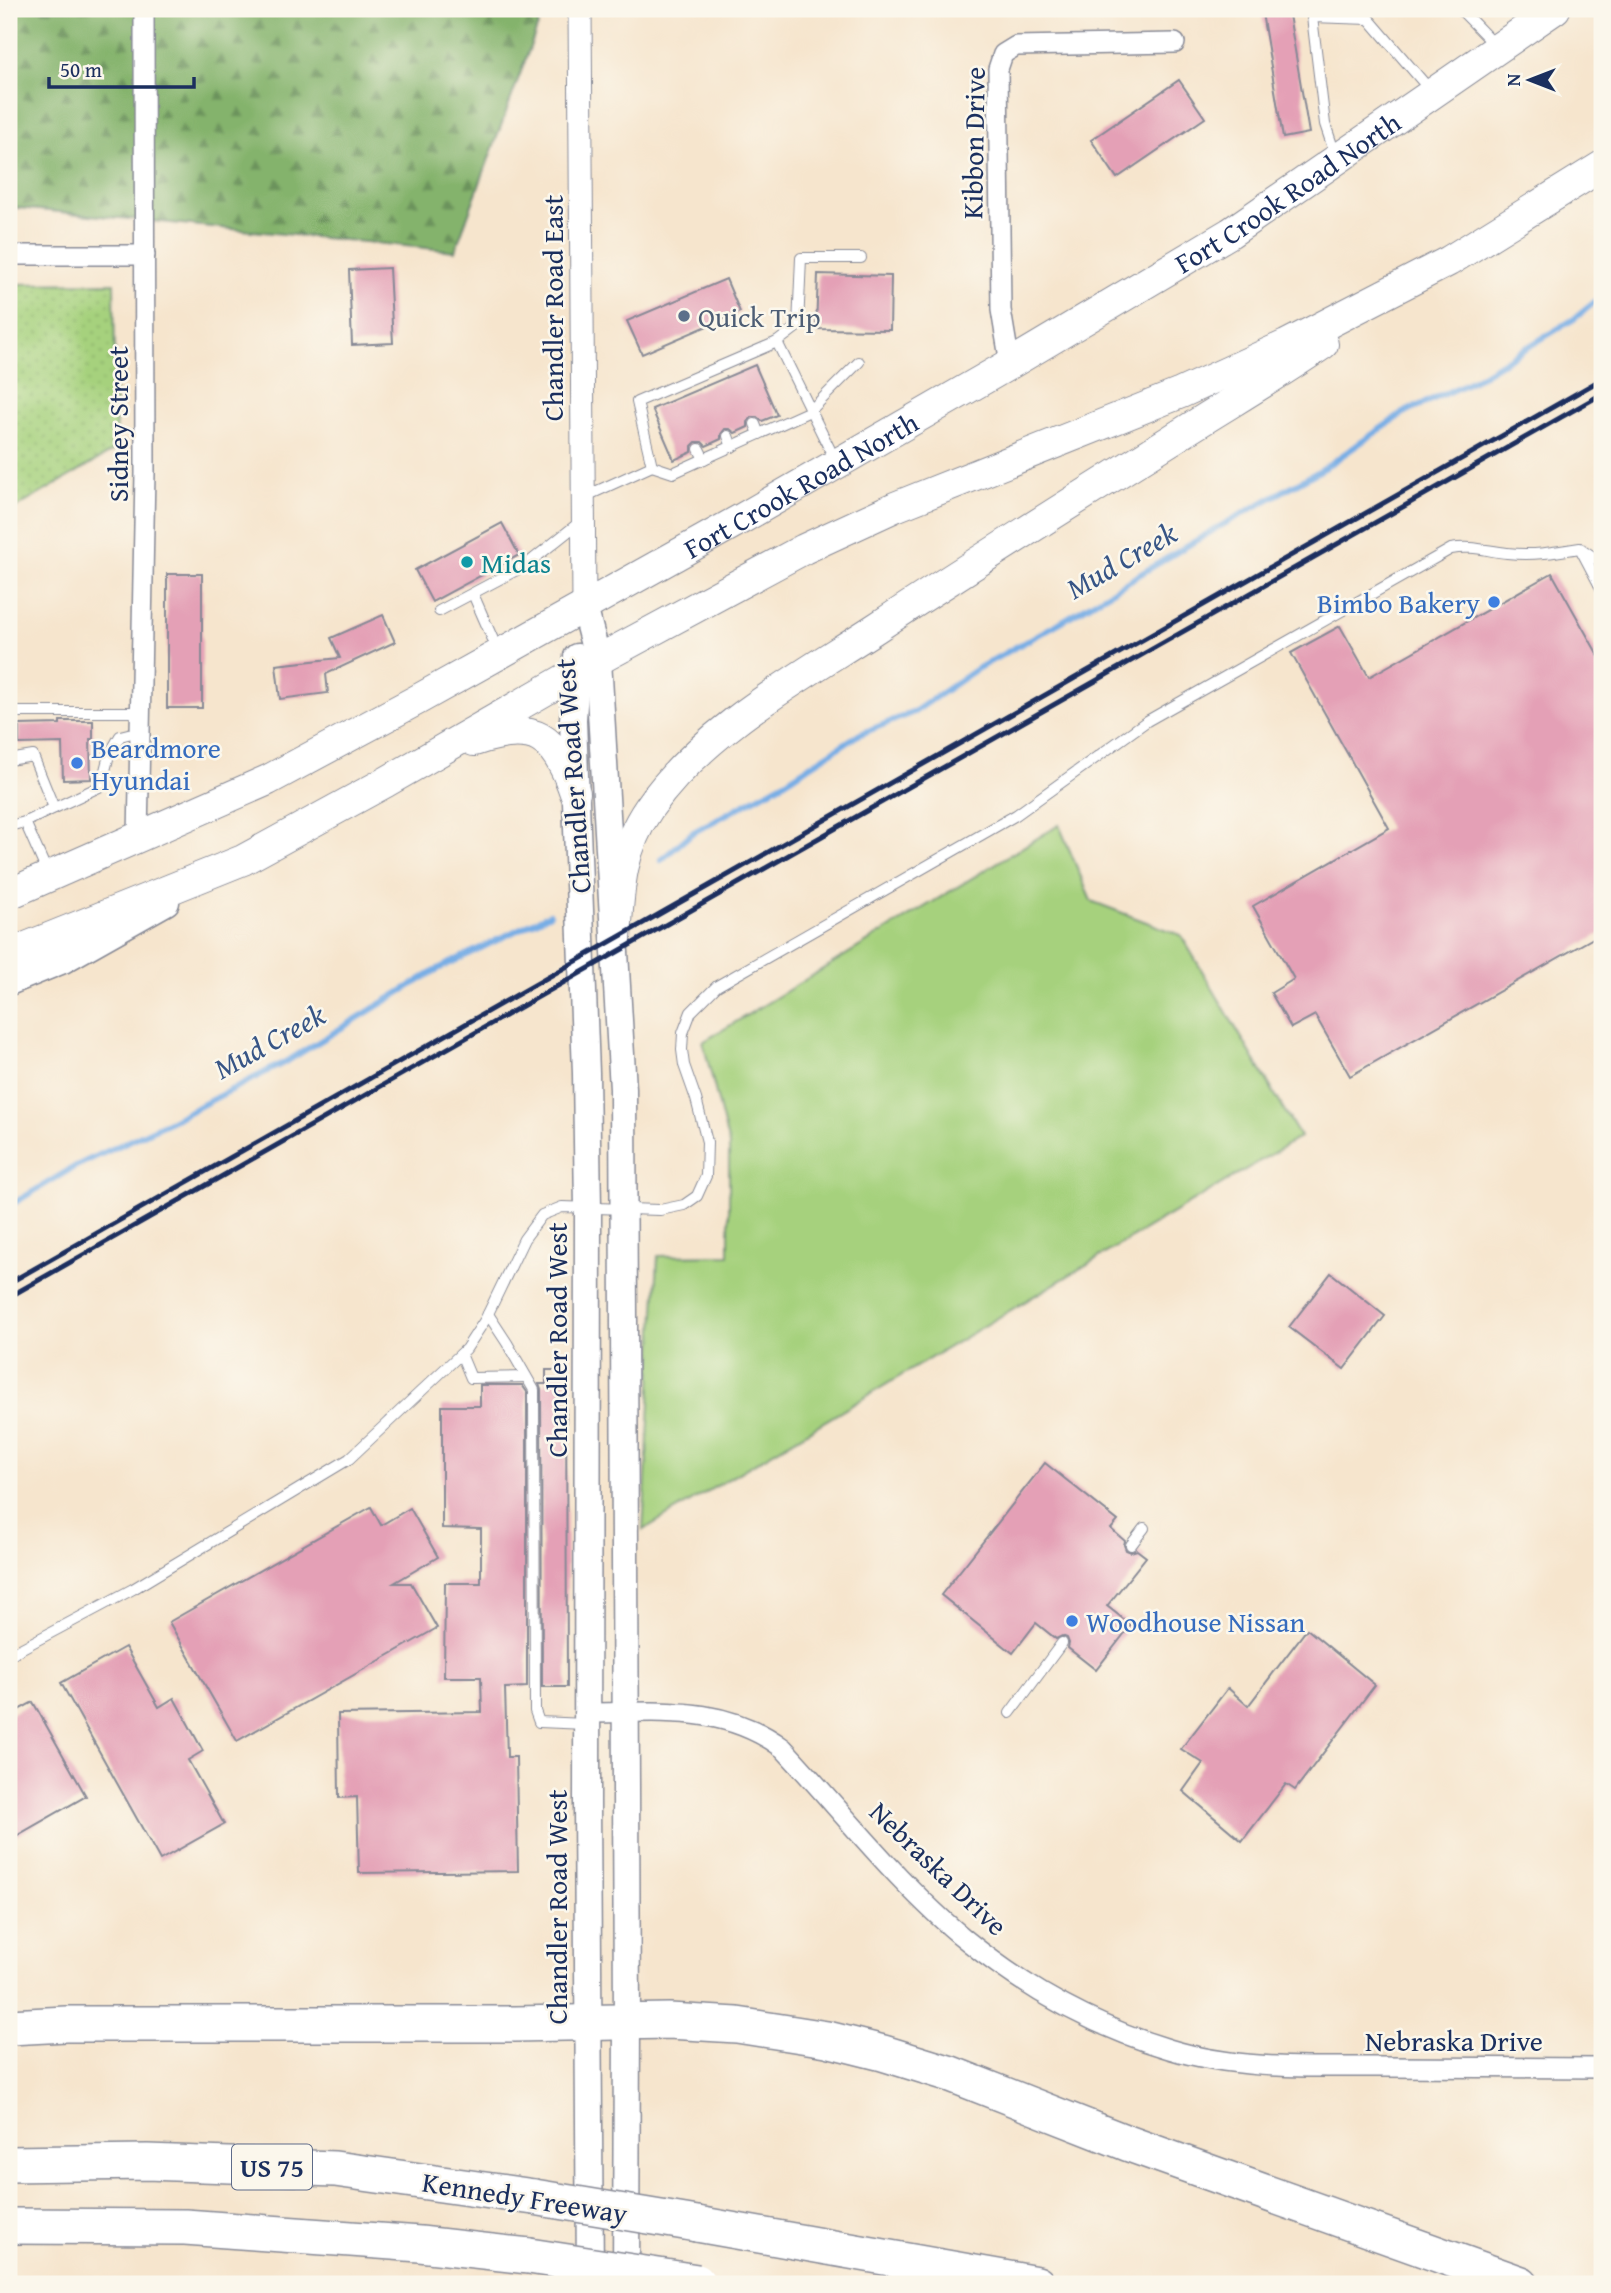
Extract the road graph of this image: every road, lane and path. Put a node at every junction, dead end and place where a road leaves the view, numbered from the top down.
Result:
1 (144, 9) edge
2 (580, 9) edge
3 (1460, 9) edge
4 (1555, 9) edge
5 (1175, 43) dead end
6 (1499, 50) junction
7 (1433, 94) junction
8 (1337, 161) junction
9 (1602, 166) edge
10 (9, 255) edge
11 (145, 255) junction
12 (861, 258) dead end
13 (1449, 261) junction
14 (777, 342) junction
15 (859, 362) dead end
16 (728, 363) junction
17 (1010, 364) junction
18 (701, 374) junction
19 (733, 374) dead end
20 (706, 386) dead end
21 (672, 387) junction
22 (676, 398) dead end
23 (810, 411) junction
24 (837, 462) junction
25 (652, 466) junction
26 (583, 508) junction
27 (1580, 548) junction
28 (1602, 563) edge
29 (1602, 590) edge
30 (473, 594) junction
31 (584, 607) junction
32 (439, 611) dead end
33 (500, 654) junction
34 (586, 667) junction
35 (9, 712) edge
36 (141, 721) junction
37 (437, 753) junction
38 (9, 761) edge
39 (575, 793) junction
40 (54, 808) junction
41 (24, 822) junction
42 (9, 826) edge
43 (138, 838) junction
44 (243, 860) junction
45 (49, 877) junction
46 (9, 894) edge
47 (616, 939) junction
48 (9, 954) edge
49 (9, 982) edge
50 (588, 1210) junction
51 (623, 1210) junction
52 (488, 1314) junction
53 (461, 1354) junction
54 (526, 1377) junction
55 (1144, 1528) dead end
56 (1131, 1545) dead end
57 (1062, 1643) dead end
58 (9, 1655) edge
59 (625, 1713) junction
60 (1010, 1713) dead end
61 (587, 1718) junction
62 (588, 2021) junction
63 (627, 2021) junction
64 (9, 2027) edge
65 (1602, 2068) edge
66 (9, 2164) edge
67 (9, 2226) edge
68 (703, 2283) edge
69 (590, 2284) edge
70 (626, 2284) edge
71 (1037, 2284) edge
72 (1521, 2284) edge

1 - 11 street, Sidney Street
2 - 26 street, Chandler Road East
3 - 6 lane
4 - 6 main road, Fort Crook Road North
5 - 17 street, Kibbon Drive
6 - 7 main road, Fort Crook Road North
7 - 8 main road, Fort Crook Road North
7 - 8 lane
8 - 17 main road, Fort Crook Road North
9 - 13 main road, Fort Crook Road North
10 - 11 street
11 - 36 street, Sidney Street
12 - 14 lane
13 - 34 main road, Fort Crook Road North
13 - 47 main road
14 - 16 lane
14 - 23 lane
15 - 23 lane
16 - 18 lane
16 - 19 lane
17 - 24 main road, Fort Crook Road North
18 - 20 lane
18 - 21 lane
21 - 22 lane
21 - 25 lane
23 - 24 lane
23 - 25 lane
24 - 31 main road, Fort Crook Road North
25 - 26 lane
26 - 30 lane
26 - 31 street, Chandler Road East
27 - 28 lane
27 - 29 lane
27 - 51 lane
30 - 32 lane
30 - 33 lane
31 - 33 main road, Fort Crook Road North
31 - 34 main road, Chandler Road West
33 - 43 main road, Fort Crook Road North
34 - 37 main road, Fort Crook Road North
34 - 39 main road, Chandler Road West
34 - 47 main road, Chandler Road West
35 - 36 lane
36 - 40 lane
36 - 43 street, Sidney Street
37 - 39 main road
37 - 44 main road, Fort Crook Road North
38 - 40 lane
39 - 50 main road, Chandler Road West
40 - 41 lane
41 - 42 lane
41 - 45 lane
43 - 45 main road, Fort Crook Road North
44 - 48 main road, Fort Crook Road North
44 - 49 main road
45 - 46 main road, Fort Crook Road North
47 - 51 main road, Chandler Road West
50 - 51 lane
50 - 52 lane
50 - 61 main road, Chandler Road West
51 - 59 main road, Chandler Road West
52 - 53 lane
52 - 54 lane
53 - 54 lane
53 - 58 lane
54 - 61 lane
55 - 56 lane
57 - 60 lane
59 - 61 street, Nebraska Drive
59 - 63 main road, Chandler Road West
59 - 65 street, Nebraska Drive
61 - 62 main road, Chandler Road West
62 - 63 highway
62 - 64 highway
62 - 69 main road, Chandler Road West
63 - 70 main road, Chandler Road West
63 - 72 highway
66 - 71 highway, Kennedy Freeway / US 75, bridge
67 - 68 highway, Kennedy Freeway / US 75, bridge

